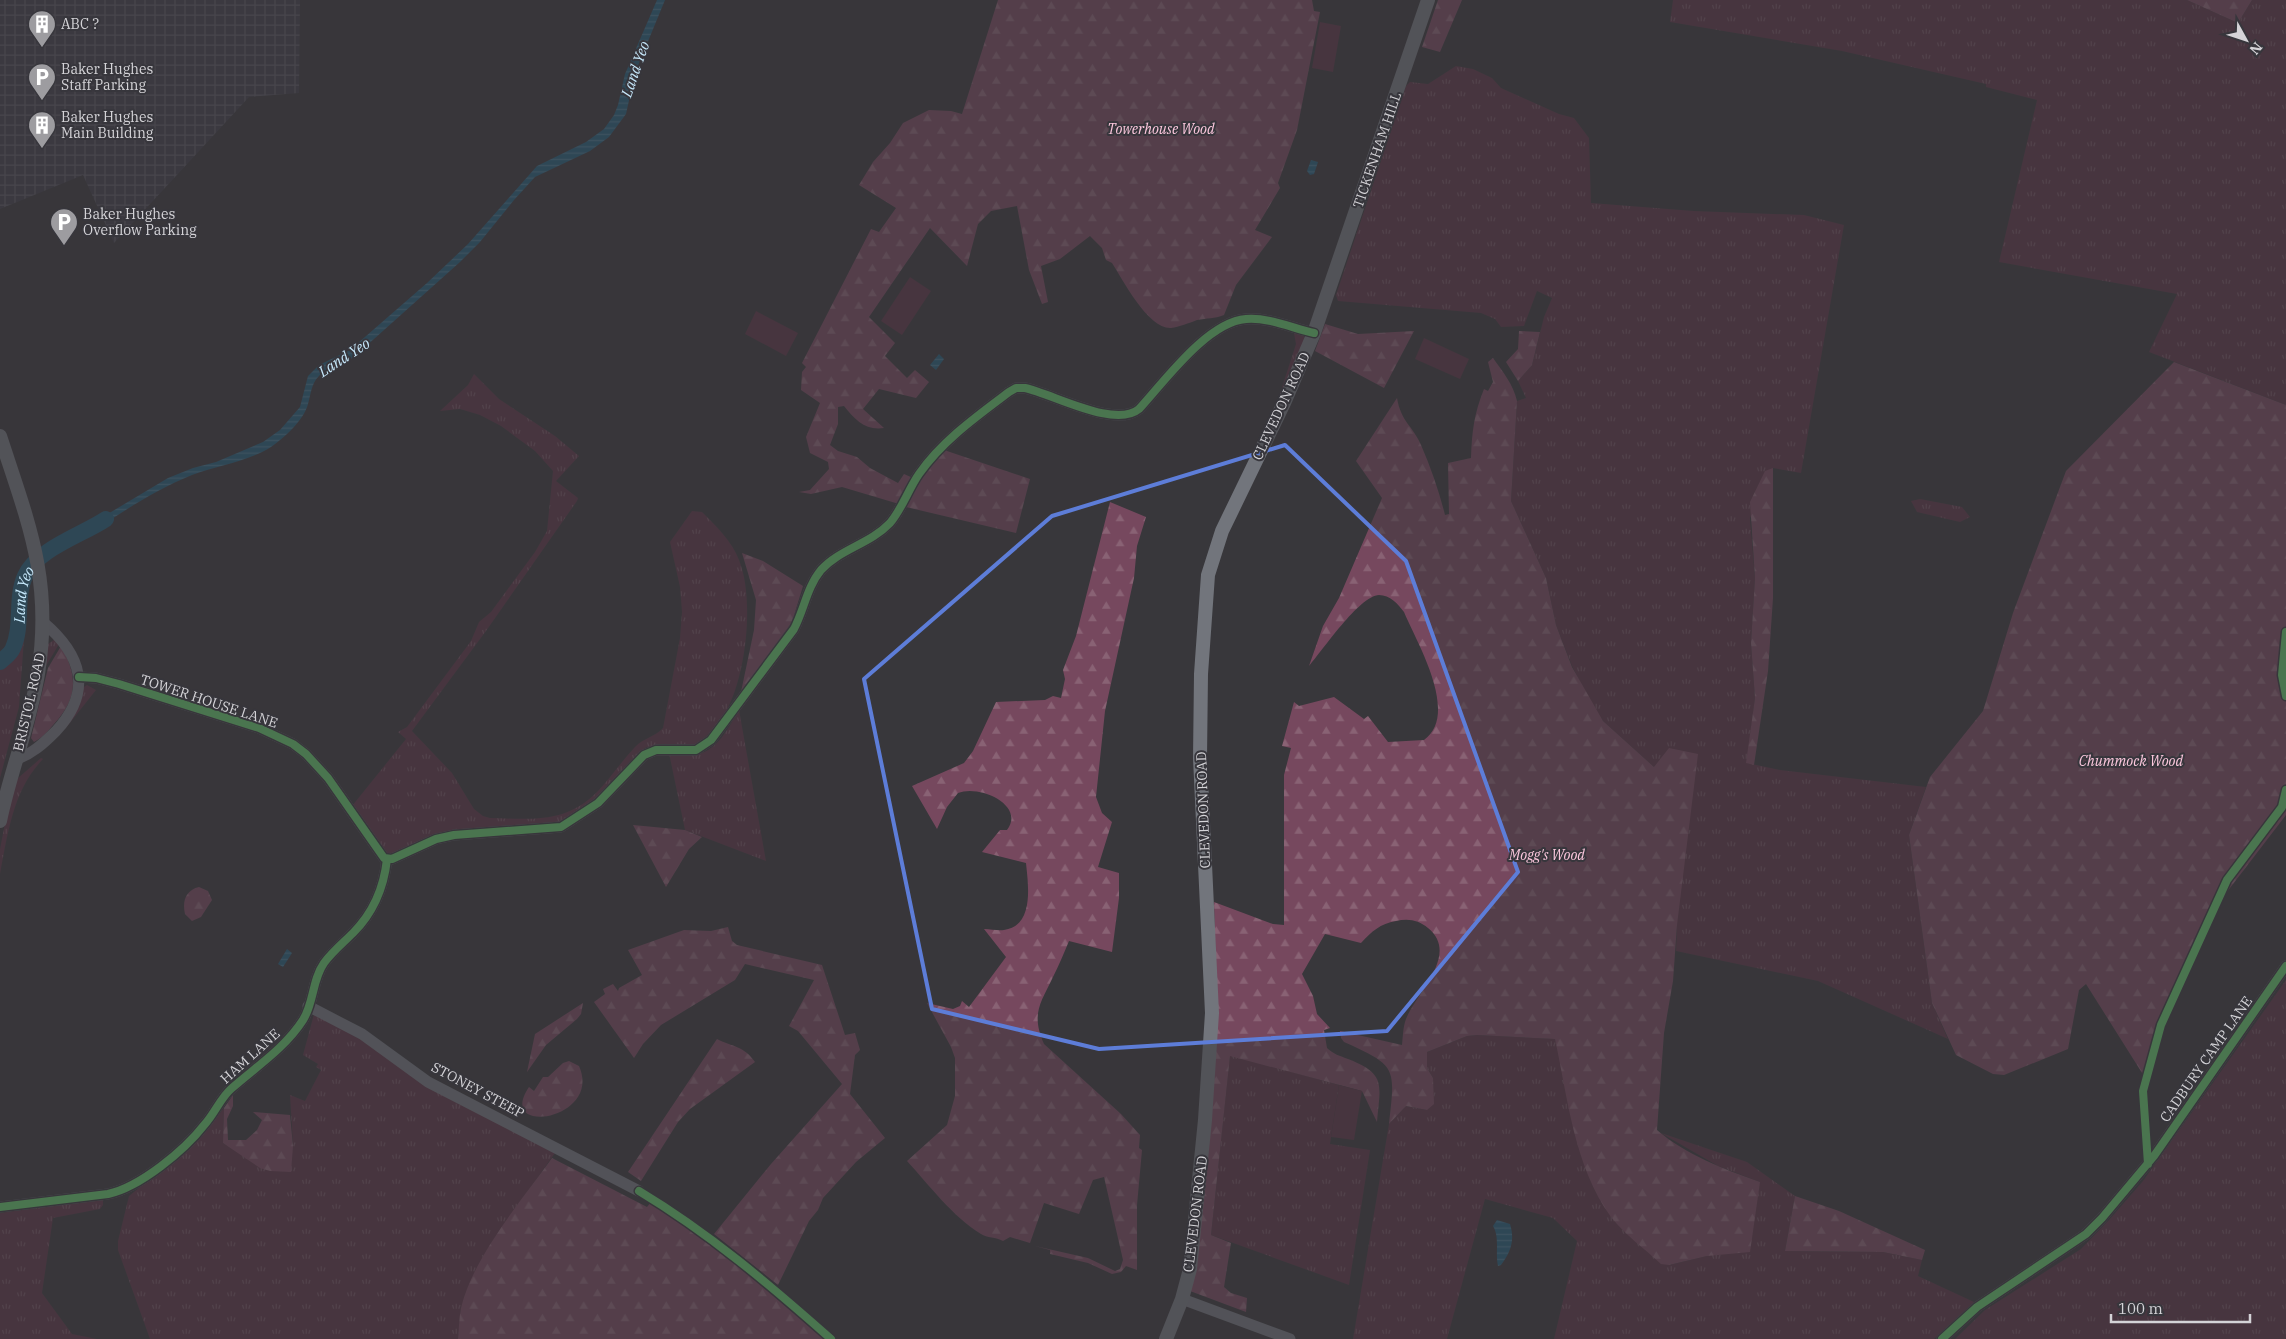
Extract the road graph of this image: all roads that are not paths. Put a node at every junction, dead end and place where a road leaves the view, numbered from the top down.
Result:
1 (1428, 0) edge
2 (1325, 301) joint
3 (1314, 333) junction
4 (0, 436) edge
5 (43, 622) junction
6 (80, 677) junction
7 (15, 760) junction
8 (0, 821) edge
9 (386, 859) junction
10 (2286, 966) edge
11 (308, 1006) junction
12 (639, 1191) dead end
13 (0, 1207) edge
14 (1182, 1298) junction
15 (1166, 1339) edge
16 (1290, 1339) edge
17 (1942, 1339) edge

1 - 2 main road, TICKENHAM HILL
2 - 3 main road, CLEVEDON ROAD
3 - 9 street
3 - 14 main road, CLEVEDON ROAD
4 - 5 main road, BRISTOL ROAD
5 - 6 street
5 - 7 main road, BRISTOL ROAD
6 - 7 street
6 - 9 street, TOWER HOUSE LANE
7 - 8 main road, BRISTOL ROAD
9 - 11 street, HAM LANE
10 - 17 street, CADBURY CAMP LANE
11 - 12 street, STONEY STEEP
11 - 13 street, HAM LANE
14 - 15 main road, CLEVEDON ROAD
14 - 16 street

